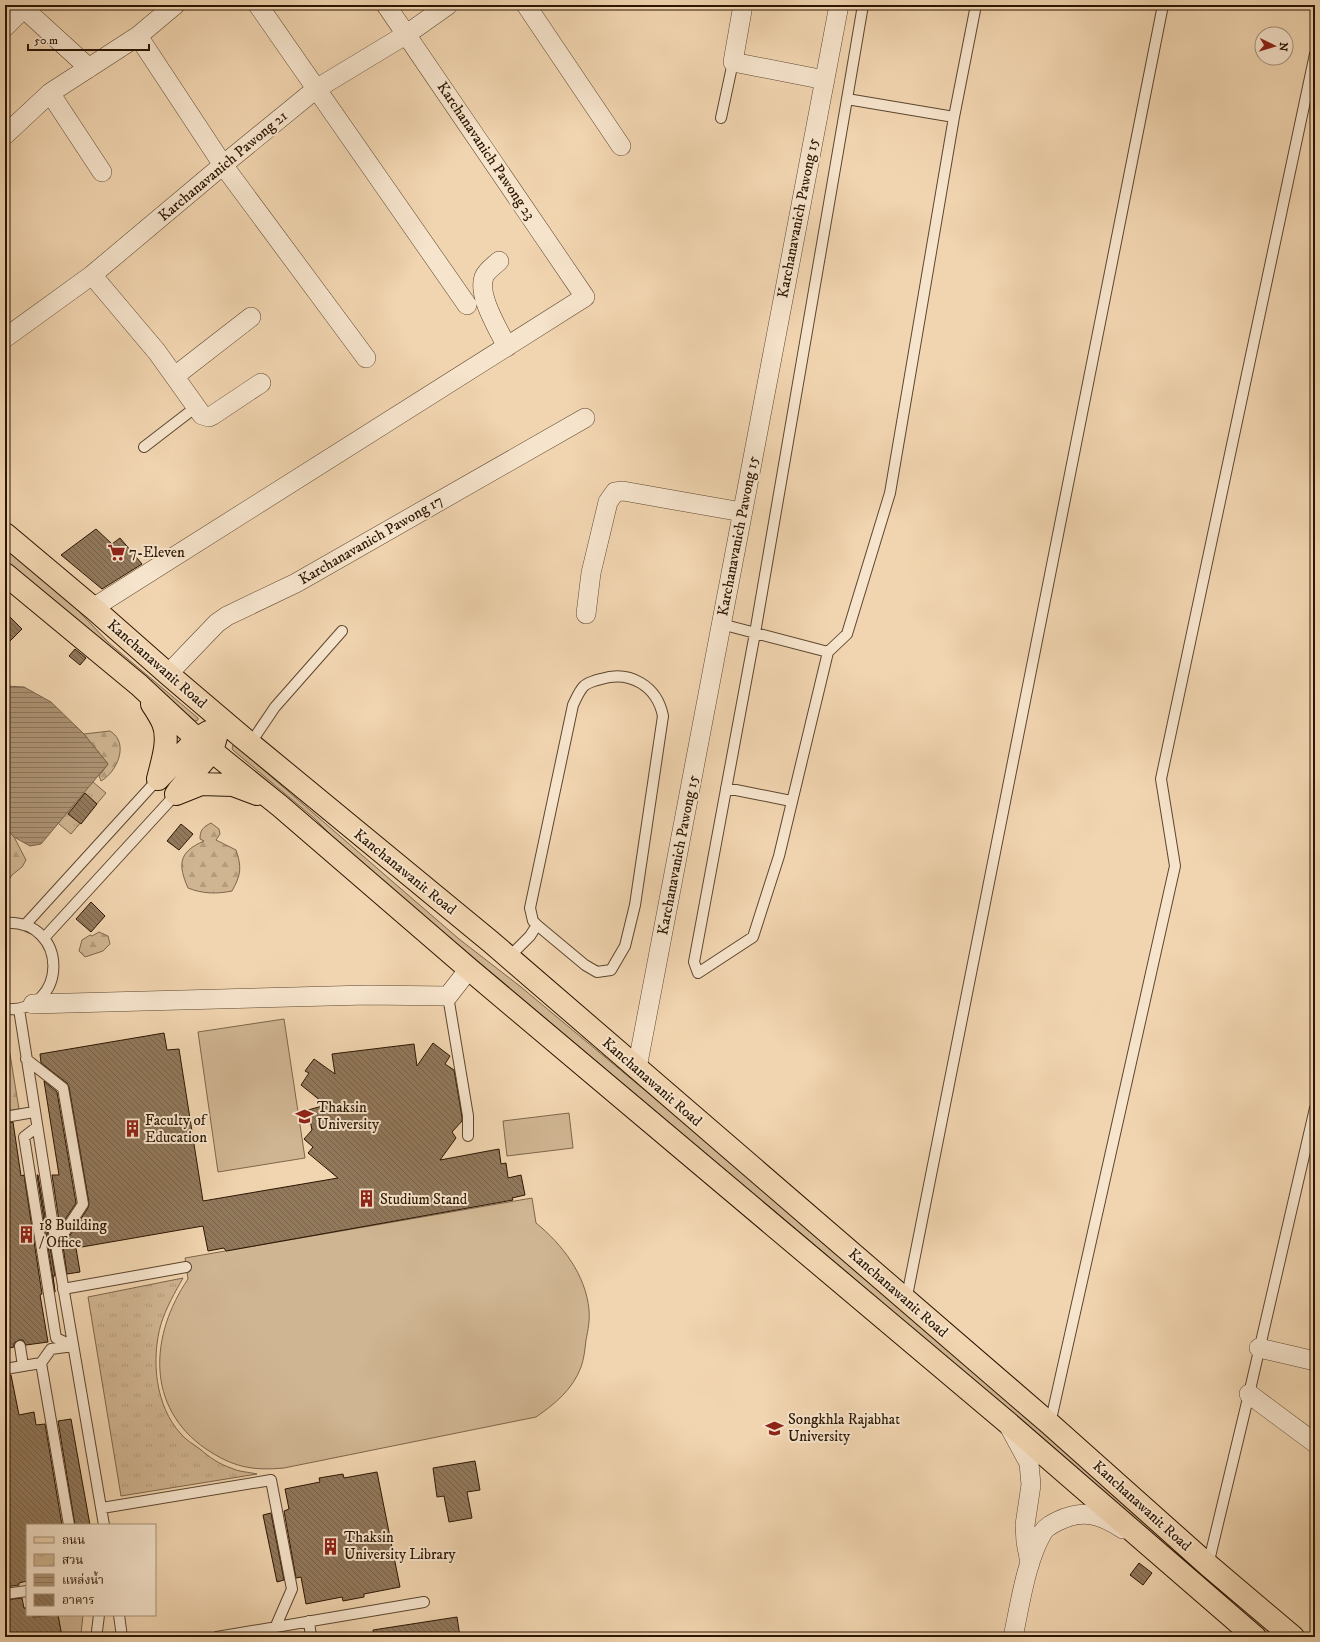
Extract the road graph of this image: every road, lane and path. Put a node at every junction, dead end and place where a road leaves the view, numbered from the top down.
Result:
1 (175, 5) edge
2 (258, 5) edge
3 (386, 5) edge
4 (448, 5) edge
5 (526, 5) edge
6 (743, 5) edge
7 (839, 5) edge
8 (863, 5) edge
9 (976, 5) edge
10 (1163, 5) edge
11 (23, 6) edge
12 (5, 27) edge
13 (407, 34) junction
14 (138, 36) junction
15 (1315, 54) edge
16 (733, 62) junction
17 (89, 68) junction
18 (825, 80) junction
19 (316, 89) junction
20 (50, 93) junction
21 (847, 99) junction
22 (721, 118) dead end
23 (954, 118) junction
24 (5, 135) edge
25 (621, 146) dead end
26 (223, 165) junction
27 (102, 172) dead end
28 (499, 261) dead end
29 (92, 275) junction
30 (466, 305) dead end
31 (251, 317) dead end
32 (5, 338) edge
33 (507, 347) junction
34 (366, 358) dead end
35 (175, 376) junction
36 (261, 383) dead end
37 (196, 407) junction
38 (585, 418) dead end
39 (144, 447) dead end
40 (742, 512) junction
41 (5, 534) edge
42 (5, 574) edge
43 (94, 608) junction
44 (586, 614) dead end
45 (721, 624) junction
46 (342, 632) dead end
47 (754, 633) junction
48 (828, 652) junction
49 (168, 674) junction
50 (139, 685) junction
51 (204, 704) junction
52 (208, 740) junction
53 (246, 741) junction
54 (158, 778) junction
55 (726, 788) junction
56 (176, 794) junction
57 (791, 801) junction
58 (280, 806) junction
59 (5, 923) edge
60 (537, 924) junction
61 (25, 925) junction
62 (44, 938) junction
63 (508, 958) junction
64 (470, 969) junction
65 (448, 996) junction
66 (26, 1007) junction
67 (5, 1010) edge
68 (26, 1059) junction
69 (636, 1068) junction
70 (1315, 1108) edge
71 (34, 1112) junction
72 (5, 1117) edge
73 (37, 1127) junction
74 (468, 1136) dead end
75 (56, 1245) junction
76 (186, 1267) dead end
77 (63, 1289) junction
78 (906, 1300) junction
79 (20, 1346) dead end
80 (73, 1346) junction
81 (1260, 1348) junction
82 (1315, 1361) edge
83 (41, 1363) junction
84 (23, 1366) junction
85 (5, 1369) edge
86 (1250, 1394) junction
87 (1008, 1423) junction
88 (1050, 1424) junction
89 (1315, 1443) edge
90 (102, 1508) junction
91 (70, 1524) edge
92 (104, 1524) edge
93 (1160, 1556) junction
94 (1030, 1563) junction
95 (1208, 1565) junction
96 (26, 1591) edge
97 (5, 1594) edge
98 (424, 1602) dead end
99 (99, 1616) edge
100 (119, 1616) edge
101 (309, 1621) junction
102 (275, 1628) junction
103 (97, 1631) dead end
104 (122, 1637) edge
105 (217, 1637) edge
106 (311, 1637) edge
107 (1012, 1637) edge
108 (1255, 1637) edge
109 (1293, 1637) edge

1 - 14 street
2 - 19 street
3 - 13 street, Karchanavanich Pawong 23
4 - 13 street, Karchanavanich Pawong 21
5 - 25 street
6 - 16 street
7 - 18 street, Karchanavanich Pawong 15
8 - 21 lane
9 - 23 lane
10 - 78 lane
11 - 12 street
11 - 17 street
13 - 19 street, Karchanavanich Pawong 21
13 - 33 street, Karchanavanich Pawong 23
14 - 17 street
14 - 26 street
15 - 88 lane
16 - 18 street
16 - 22 lane
17 - 20 street
18 - 40 street, Karchanavanich Pawong 15
19 - 26 street, Karchanavanich Pawong 21
19 - 30 street
20 - 24 street
20 - 27 street
21 - 23 lane
21 - 47 lane
23 - 48 lane
26 - 29 street, Karchanavanich Pawong 21
26 - 34 street
28 - 33 street
29 - 32 street, Karchanavanich Pawong 21
29 - 35 street
31 - 35 street
33 - 43 street
35 - 37 street
36 - 37 street
37 - 39 lane
38 - 49 street, Karchanavanich Pawong 17
40 - 44 street
40 - 45 street, Karchanavanich Pawong 15
41 - 43 main road, Kanchanawanit Road
42 - 50 main road, Kanchanawanit Road
43 - 49 main road, Kanchanawanit Road
45 - 47 lane
45 - 69 street, Karchanavanich Pawong 15
46 - 53 lane
47 - 48 lane
47 - 55 lane
48 - 57 lane
49 - 51 main road, Kanchanawanit Road
50 - 52 main road, Kanchanawanit Road
50 - 54 main road
51 - 52 main road
51 - 53 main road, Kanchanawanit Road
52 - 53 main road
52 - 54 main road
52 - 56 main road
52 - 58 main road, Kanchanawanit Road
53 - 63 main road, Kanchanawanit Road
54 - 61 lane
55 - 57 lane
55 - 57 lane
56 - 58 main road
56 - 62 lane
58 - 64 main road, Kanchanawanit Road
59 - 61 lane
60 - 60 lane
60 - 63 lane
61 - 62 lane
62 - 66 lane
63 - 69 main road, Kanchanawanit Road
64 - 65 street
64 - 87 main road, Kanchanawanit Road
65 - 66 street
65 - 74 lane
66 - 67 lane
66 - 68 lane
68 - 71 lane
68 - 75 lane
69 - 78 main road, Kanchanawanit Road
70 - 81 lane
71 - 72 lane
71 - 73 lane
73 - 75 lane
73 - 80 lane
75 - 77 lane
76 - 77 lane
77 - 80 lane
78 - 88 main road, Kanchanawanit Road
79 - 84 lane
80 - 83 lane
80 - 90 lane
81 - 82 street
81 - 86 lane
83 - 84 lane
83 - 91 lane
84 - 85 lane
86 - 89 street
86 - 95 lane
87 - 93 main road, Kanchanawanit Road
87 - 94 street
88 - 95 main road, Kanchanawanit Road
90 - 92 lane
90 - 102 lane
93 - 94 street
93 - 108 main road, Kanchanawanit Road
94 - 107 street
95 - 109 main road, Kanchanawanit Road
96 - 97 lane
98 - 101 lane
99 - 103 lane
100 - 104 lane
101 - 102 lane
101 - 106 lane
102 - 105 lane

